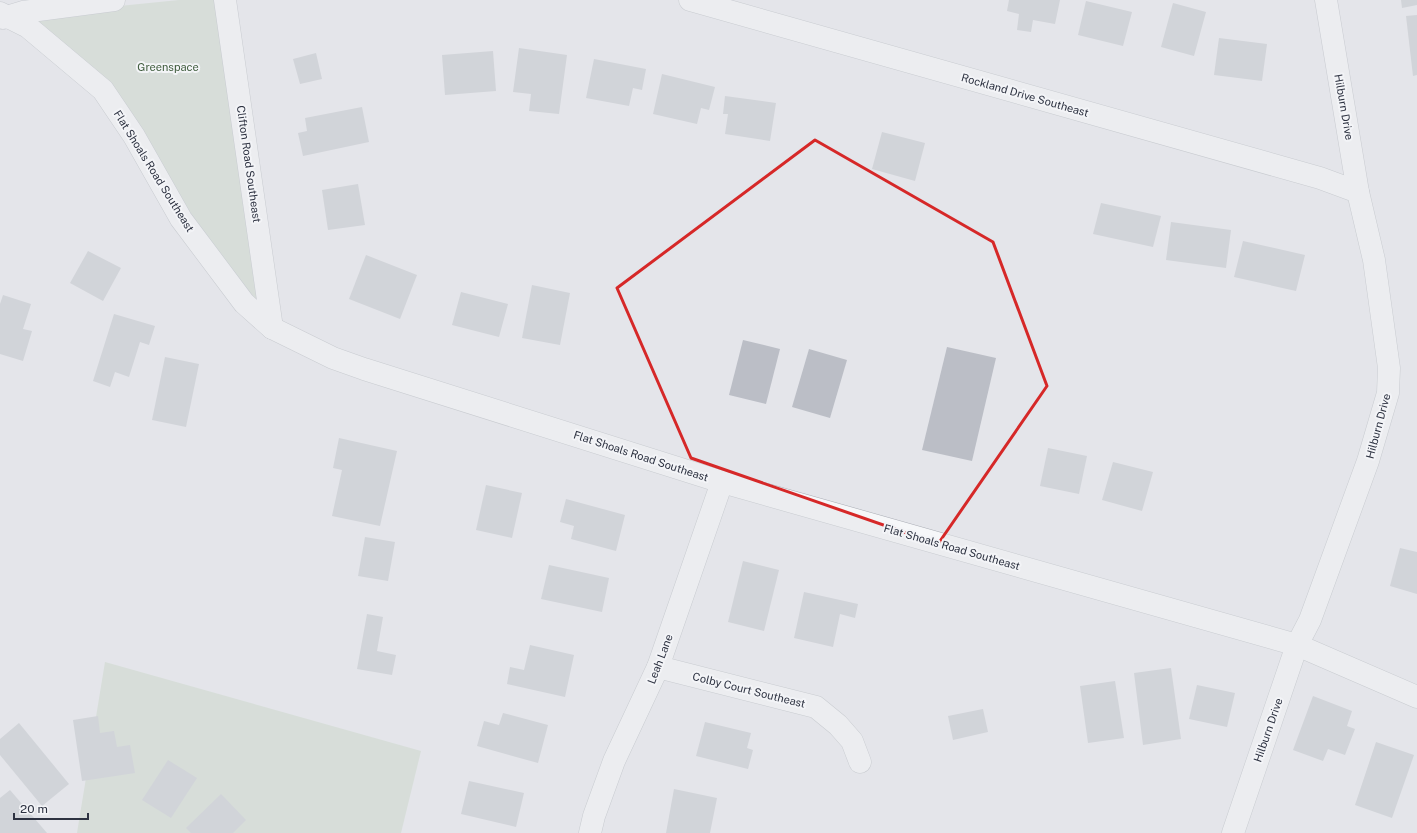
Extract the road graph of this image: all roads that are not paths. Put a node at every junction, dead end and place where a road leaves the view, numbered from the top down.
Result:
1 (114, 0) edge
2 (225, 0) edge
3 (690, 0) edge
4 (1326, 0) edge
5 (5, 12) edge
6 (1358, 192) junction
7 (272, 328) junction
8 (722, 482) junction
9 (1296, 645) junction
10 (658, 667) junction
11 (1417, 697) edge
12 (860, 762) dead end
13 (590, 833) edge
14 (1233, 833) edge

1 - 5 street
2 - 7 street, Clifton Road Southeast
3 - 6 street, Rockland Drive Southeast
4 - 6 street, Hilburn Drive
5 - 7 street, Flat Shoals Road Southeast
6 - 9 street, Hilburn Drive
7 - 8 street, Flat Shoals Road Southeast
8 - 9 street, Flat Shoals Road Southeast
8 - 10 street, Leah Lane
9 - 11 street, Flat Shoals Road Southeast
9 - 14 street, Hilburn Drive
10 - 12 street, Colby Court Southeast
10 - 13 street, Leah Lane

